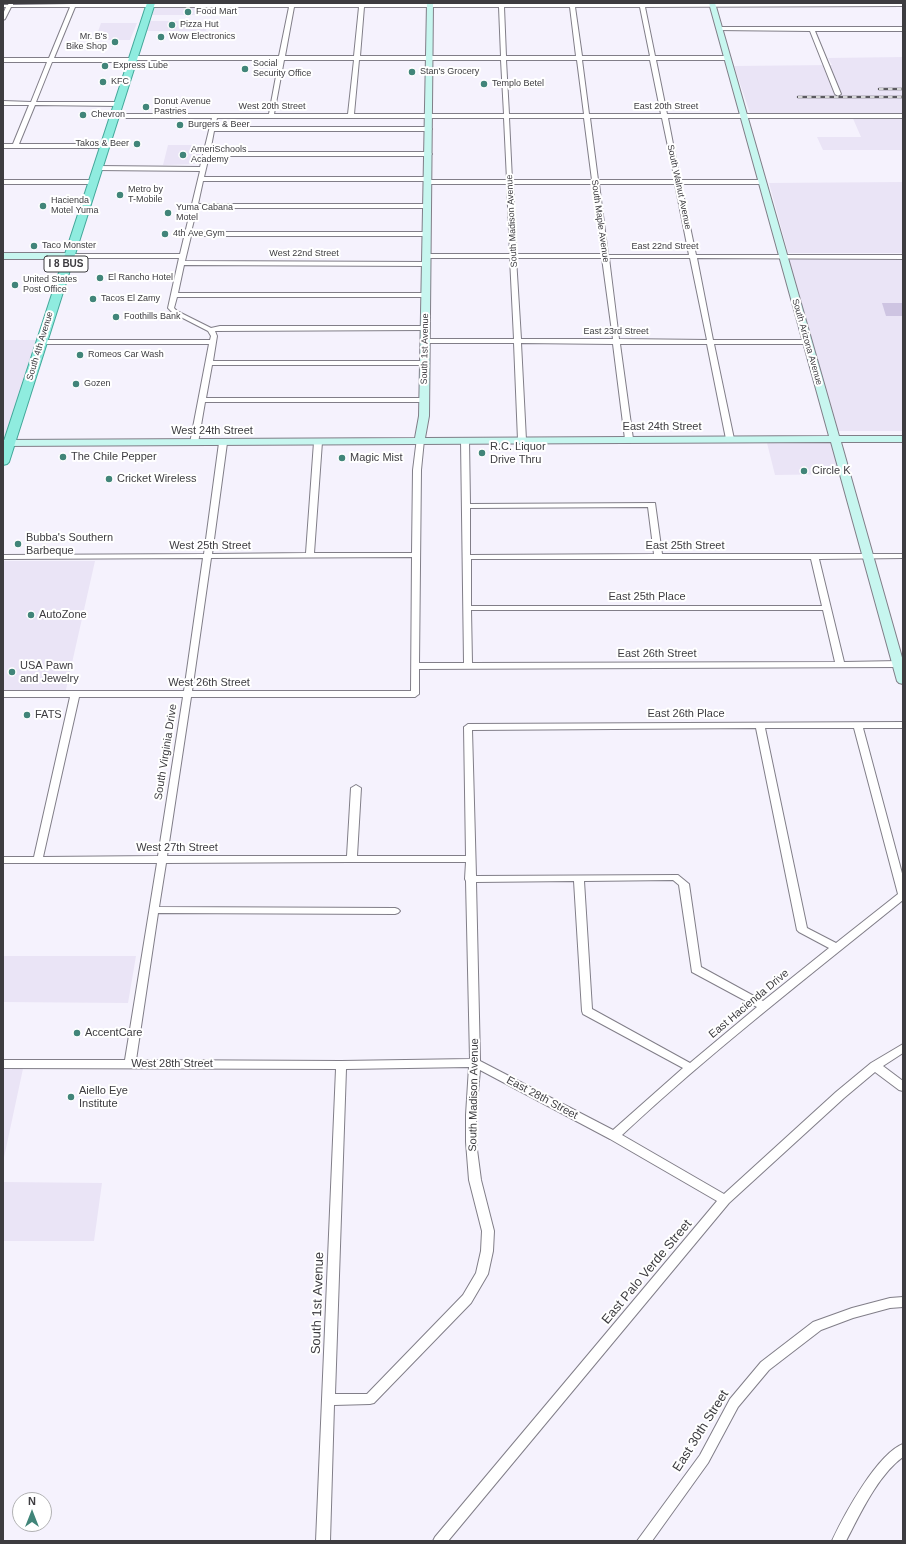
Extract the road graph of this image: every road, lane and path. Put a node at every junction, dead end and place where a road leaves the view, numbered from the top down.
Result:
1 (10, 4) edge
2 (73, 4) edge
3 (150, 4) edge
4 (292, 4) edge
5 (388, 4) edge
6 (430, 4) edge
7 (501, 4) edge
8 (572, 4) edge
9 (712, 4) edge
10 (642, 5) junction
11 (903, 5) edge
12 (3, 6) edge
13 (362, 6) junction
14 (3, 19) edge
15 (719, 29) junction
16 (812, 29) junction
17 (903, 29) edge
18 (504, 57) junction
19 (579, 57) junction
20 (653, 57) junction
21 (282, 58) junction
22 (356, 58) junction
23 (429, 58) junction
24 (726, 58) junction
25 (132, 59) junction
26 (3, 60) edge
27 (51, 60) junction
28 (838, 94) dead end
29 (3, 103) edge
30 (33, 103) junction
31 (118, 104) junction
32 (114, 116) junction
33 (215, 116) junction
34 (272, 116) junction
35 (351, 116) junction
36 (429, 116) junction
37 (507, 116) junction
38 (586, 116) junction
39 (664, 116) junction
40 (745, 116) junction
41 (903, 116) edge
42 (212, 129) junction
43 (429, 129) junction
44 (3, 146) edge
45 (15, 146) junction
46 (104, 146) junction
47 (206, 154) junction
48 (428, 154) junction
49 (97, 168) junction
50 (203, 169) junction
51 (200, 179) junction
52 (428, 180) junction
53 (510, 181) junction
54 (595, 181) junction
55 (677, 181) junction
56 (3, 182) edge
57 (92, 182) junction
58 (762, 182) junction
59 (194, 206) junction
60 (427, 206) junction
61 (188, 234) junction
62 (427, 234) junction
63 (3, 256) edge
64 (69, 256) junction
65 (183, 256) junction
66 (513, 256) junction
67 (605, 256) junction
68 (693, 256) junction
69 (782, 256) junction
70 (903, 257) edge
71 (426, 260) junction
72 (181, 264) junction
73 (173, 295) junction
74 (426, 295) junction
75 (425, 328) junction
76 (210, 330) junction
77 (425, 341) junction
78 (517, 341) junction
79 (616, 341) junction
80 (710, 341) junction
81 (42, 342) junction
82 (213, 342) junction
83 (806, 342) junction
84 (209, 363) junction
85 (424, 363) junction
86 (202, 400) junction
87 (424, 400) junction
88 (629, 439) junction
89 (730, 439) junction
90 (834, 439) junction
91 (903, 439) edge
92 (420, 440) junction
93 (465, 440) junction
94 (522, 440) junction
95 (318, 442) junction
96 (6, 443) edge
97 (194, 443) junction
98 (223, 443) junction
99 (3, 462) edge
100 (467, 506) junction
101 (417, 555) junction
102 (310, 556) junction
103 (814, 556) junction
104 (868, 556) junction
105 (903, 556) edge
106 (208, 557) junction
107 (467, 557) junction
108 (658, 557) junction
109 (3, 558) edge
110 (467, 608) junction
111 (827, 608) junction
112 (840, 664) junction
113 (899, 664) junction
114 (416, 666) junction
115 (468, 666) junction
116 (903, 681) edge
117 (3, 694) edge
118 (75, 694) junction
119 (414, 694) joint
120 (187, 695) junction
121 (903, 725) edge
122 (760, 726) junction
123 (858, 726) junction
124 (468, 727) joint
125 (356, 788) dead end
126 (470, 859) junction
127 (3, 860) edge
128 (38, 860) junction
129 (161, 860) junction
130 (352, 860) junction
131 (470, 879) junction
132 (579, 879) junction
133 (903, 895) edge
134 (154, 910) junction
135 (395, 911) dead end
136 (837, 948) junction
137 (764, 1006) junction
138 (903, 1048) edge
139 (475, 1063) junction
140 (3, 1064) edge
141 (130, 1064) junction
142 (341, 1065) junction
143 (875, 1066) junction
144 (691, 1068) junction
145 (903, 1087) edge
146 (614, 1136) junction
147 (725, 1200) junction
148 (903, 1302) edge
149 (329, 1400) junction
150 (903, 1450) edge
151 (323, 1541) edge
152 (440, 1541) edge
153 (644, 1541) edge
154 (839, 1541) edge

1 - 2 street
1 - 12 street
1 - 14 street
2 - 3 street
2 - 27 street
3 - 4 street
3 - 25 main road, South 4th Avenue / I 8 BUS
4 - 13 street
4 - 21 street
5 - 6 street
5 - 13 street
6 - 7 street
6 - 23 street, South 1st Avenue
7 - 8 street
7 - 18 street, South Madison Avenue
8 - 10 street
8 - 19 street, South Maple Avenue
9 - 10 street
9 - 11 street
9 - 15 street, South Arizona Avenue
10 - 20 street, South Walnut Avenue
13 - 22 street
15 - 16 street
15 - 24 street, South Arizona Avenue
16 - 17 street
16 - 28 street
18 - 19 street
18 - 23 street
18 - 37 street, South Madison Avenue
19 - 20 street
19 - 38 street, South Maple Avenue
20 - 24 street
20 - 39 street, South Walnut Avenue
21 - 22 street
21 - 25 street
21 - 34 street
22 - 23 street
22 - 35 street
23 - 36 street, South 1st Avenue
24 - 40 street, South Arizona Avenue
25 - 27 street
25 - 31 main road, South 4th Avenue / I 8 BUS
26 - 27 street
27 - 30 street
29 - 30 street
30 - 31 street
30 - 45 street
31 - 32 main road, South 4th Avenue / I 8 BUS
32 - 33 street, West 20th Street
32 - 46 main road, South 4th Avenue / I 8 BUS
33 - 34 street, West 20th Street
33 - 42 street
34 - 35 street, West 20th Street
35 - 36 street, West 20th Street
36 - 37 street, East 20th Street
36 - 43 street, South 1st Avenue
37 - 38 street, East 20th Street
37 - 53 street, South Madison Avenue
38 - 39 street, East 20th Street
38 - 54 street, South Maple Avenue
39 - 40 street, East 20th Street
39 - 55 street, South Walnut Avenue
40 - 41 street, East 20th Street
40 - 58 street, South Arizona Avenue
42 - 43 street
42 - 47 street
43 - 48 street, South 1st Avenue
44 - 45 street
45 - 46 street
46 - 49 main road, South 4th Avenue / I 8 BUS
47 - 48 street
47 - 50 street
48 - 52 street, South 1st Avenue
49 - 50 street
49 - 57 main road, South 4th Avenue / I 8 BUS
50 - 51 street
51 - 52 street
51 - 59 street
52 - 53 street
52 - 60 street, South 1st Avenue
53 - 54 street
53 - 66 street, South Madison Avenue
54 - 55 street
54 - 67 street, South Maple Avenue
55 - 58 street
55 - 68 street, South Walnut Avenue
56 - 57 street
57 - 64 main road, South 4th Avenue / I 8 BUS
58 - 69 street, South Arizona Avenue
59 - 60 street
59 - 61 street
60 - 62 street, South 1st Avenue
61 - 62 street
61 - 65 street
62 - 71 street, South 1st Avenue
63 - 64 street
64 - 65 street
64 - 81 main road, South 4th Avenue / I 8 BUS
65 - 72 street
66 - 67 street, East 22nd Street
66 - 71 street, East 22nd Street
66 - 78 street, South Madison Avenue
67 - 68 street, East 22nd Street
67 - 79 street, South Maple Avenue
68 - 69 street, East 22nd Street
68 - 80 street, South Walnut Avenue
69 - 70 street, East 22nd Street
69 - 83 street, South Arizona Avenue
71 - 72 street, West 22nd Street
71 - 74 street, South 1st Avenue
72 - 73 street
73 - 74 street
73 - 76 street
74 - 75 street, South 1st Avenue
75 - 76 street
75 - 77 street, South 1st Avenue
76 - 82 street
77 - 78 street, East 23rd Street
77 - 85 street, South 1st Avenue
78 - 79 street, East 23rd Street
78 - 94 street, South Madison Avenue
79 - 80 street, East 23rd Street
79 - 88 street, South Maple Avenue
80 - 83 street, East 23rd Street
80 - 89 street, South Walnut Avenue
81 - 82 street
81 - 96 main road, South 4th Avenue / I 8 BUS
82 - 84 street
83 - 90 street, South Arizona Avenue
84 - 85 street
84 - 86 street
85 - 87 street, South 1st Avenue
86 - 87 street
86 - 97 street
87 - 92 street, South 1st Avenue
88 - 89 street, East 24th Street
88 - 94 street, East 24th Street
89 - 90 street, East 24th Street
90 - 91 street, East 24th Street
90 - 104 street, South Arizona Avenue
92 - 93 street, East 24th Street
92 - 95 street, West 24th Street
92 - 101 street, South 1st Avenue
93 - 94 street, East 24th Street
93 - 100 street
95 - 98 street, West 24th Street
95 - 102 street
96 - 97 street, West 24th Street
96 - 99 main road, South 4th Avenue / I 8 BUS
97 - 98 street, West 24th Street
98 - 106 street, South Virginia Drive
100 - 107 street
100 - 108 street
101 - 102 street, West 25th Street
101 - 114 street, South 1st Avenue
102 - 106 street, West 25th Street
103 - 104 street, East 25th Street
103 - 108 street, East 25th Street
103 - 111 street
104 - 105 street, East 25th Street
104 - 113 street, South Arizona Avenue
106 - 109 street, West 25th Street
106 - 120 street, South Virginia Drive
107 - 108 street, East 25th Street
107 - 110 street
110 - 111 street, East 25th Place
110 - 115 street
111 - 112 street
112 - 113 street, East 26th Street
112 - 115 street, East 26th Street
113 - 116 street, South Arizona Avenue
114 - 115 street, East 26th Street
114 - 119 street, South 1st Avenue
117 - 118 street, West 26th Street
118 - 120 street, West 26th Street
118 - 128 street
119 - 120 street, West 26th Street
120 - 129 street, South Virginia Drive
121 - 123 street, East 26th Place
122 - 123 street, East 26th Place
122 - 124 street, East 26th Place
122 - 136 street
123 - 133 street
124 - 126 street, South Madison Avenue
125 - 130 street
126 - 130 street, West 27th Street
126 - 131 street, South Madison Avenue
127 - 128 street, West 27th Street
128 - 129 street, West 27th Street
129 - 130 street, West 27th Street
129 - 134 street, South Virginia Drive
131 - 132 street
131 - 139 street, South Madison Avenue
132 - 137 street
132 - 144 street
133 - 136 street, East Hacienda Drive
134 - 135 street
134 - 141 street, South Virginia Drive
136 - 137 street, East Hacienda Drive
137 - 144 street, East Hacienda Drive
138 - 143 street, East Palo Verde Street
139 - 142 street, East 28th Street
139 - 146 street, East 28th Street
139 - 149 street, South Madison Avenue
140 - 141 street, West 28th Street
141 - 142 street, West 28th Street
142 - 149 street, South 1st Avenue
143 - 145 street
143 - 147 street, East Palo Verde Street
144 - 146 street, East Hacienda Drive
146 - 147 street, East 28th Street
147 - 152 street, East Palo Verde Street
148 - 153 street, East 30th Street
149 - 151 street, South 1st Avenue
150 - 154 street

